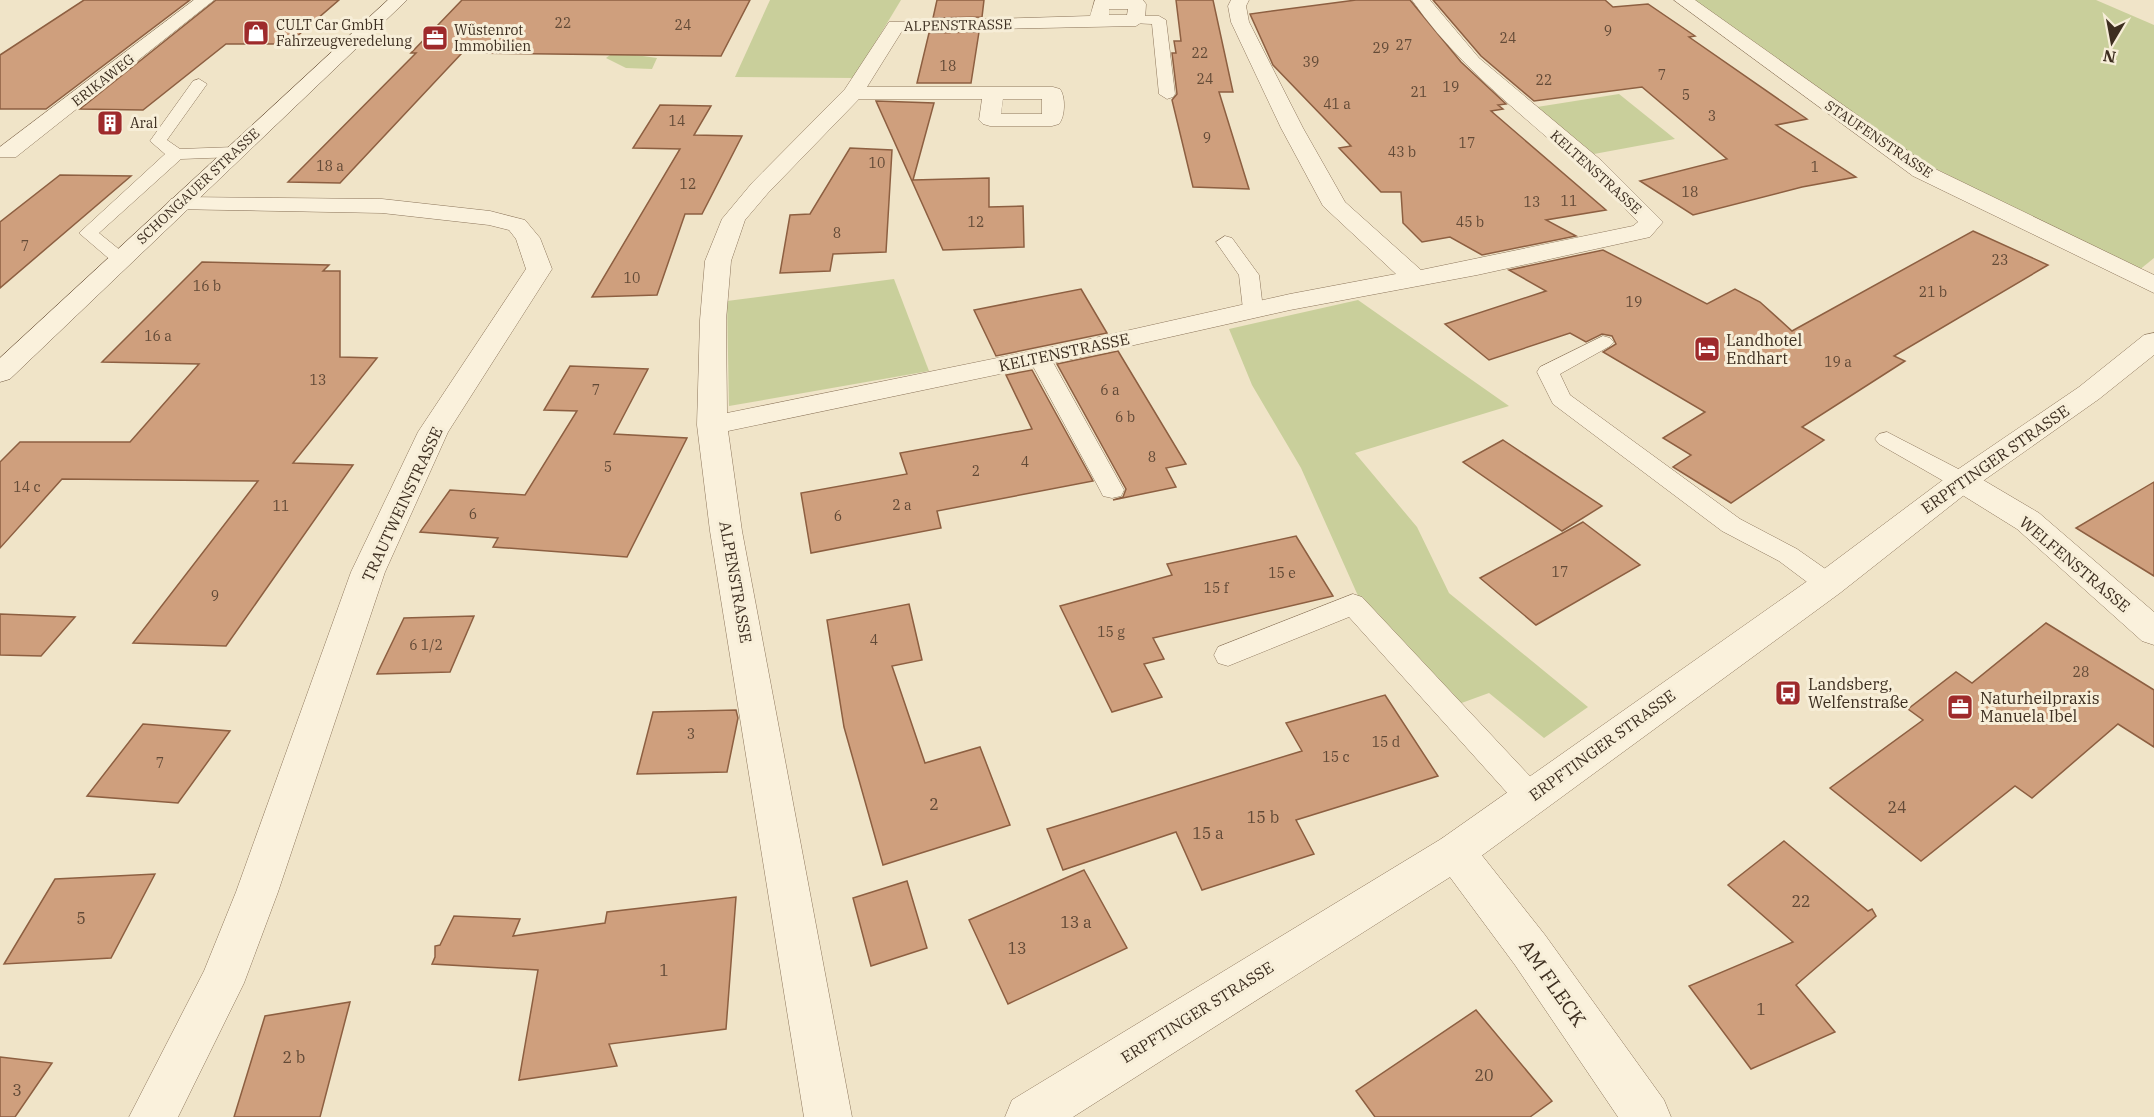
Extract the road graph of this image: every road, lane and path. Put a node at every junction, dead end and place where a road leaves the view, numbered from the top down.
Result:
1 (205, 0) edge
2 (398, 0) edge
3 (1240, 0) edge
4 (1421, 0) edge
5 (1683, 0) edge
6 (1136, 20) joint
7 (199, 84) dead end
8 (853, 93) junction
9 (993, 93) dead end
10 (1167, 94) dead end
11 (234, 152) junction
12 (176, 154) junction
13 (4, 155) edge
14 (179, 204) junction
15 (1225, 242) dead end
16 (121, 259) junction
17 (1415, 278) junction
18 (2154, 285) edge
19 (1253, 309) junction
20 (2154, 340) edge
21 (1603, 342) dead end
22 (1039, 357) junction
23 (0, 373) edge
24 (712, 425) junction
25 (1887, 439) dead end
26 (1962, 481) junction
27 (1112, 490) dead end
28 (1828, 584) junction
29 (2154, 632) edge
30 (1228, 655) dead end
31 (1530, 797) junction
32 (1455, 852) junction
33 (153, 1117) edge
34 (828, 1117) edge
35 (1029, 1117) edge
36 (1647, 1117) edge

1 - 13 street, ERIKAWEG
2 - 11 street, SCHONGAUER STRASSE
3 - 17 street
4 - 17 street, KELTENSTRASSE
5 - 18 street, STAUFENSTRASSE
6 - 8 street, ALPENSTRASSE
6 - 10 lane
7 - 12 lane
8 - 9 street
8 - 24 street, ALPENSTRASSE
11 - 12 lane
11 - 14 street, SCHONGAUER STRASSE
12 - 16 lane
14 - 16 street, SCHONGAUER STRASSE
14 - 33 street, TRAUTWEINSTRASSE
15 - 19 lane
16 - 23 street, SCHONGAUER STRASSE
17 - 19 street, KELTENSTRASSE
19 - 22 street, KELTENSTRASSE
20 - 26 street, ERPFTINGER STRASSE
21 - 28 lane
22 - 24 street, KELTENSTRASSE
22 - 27 lane
24 - 34 street, ALPENSTRASSE
25 - 26 lane
26 - 28 street, ERPFTINGER STRASSE
26 - 29 street, WELFENSTRASSE
28 - 31 street, ERPFTINGER STRASSE
30 - 31 lane
31 - 32 street, ERPFTINGER STRASSE
32 - 35 street, ERPFTINGER STRASSE
32 - 36 street, AM FLECK

